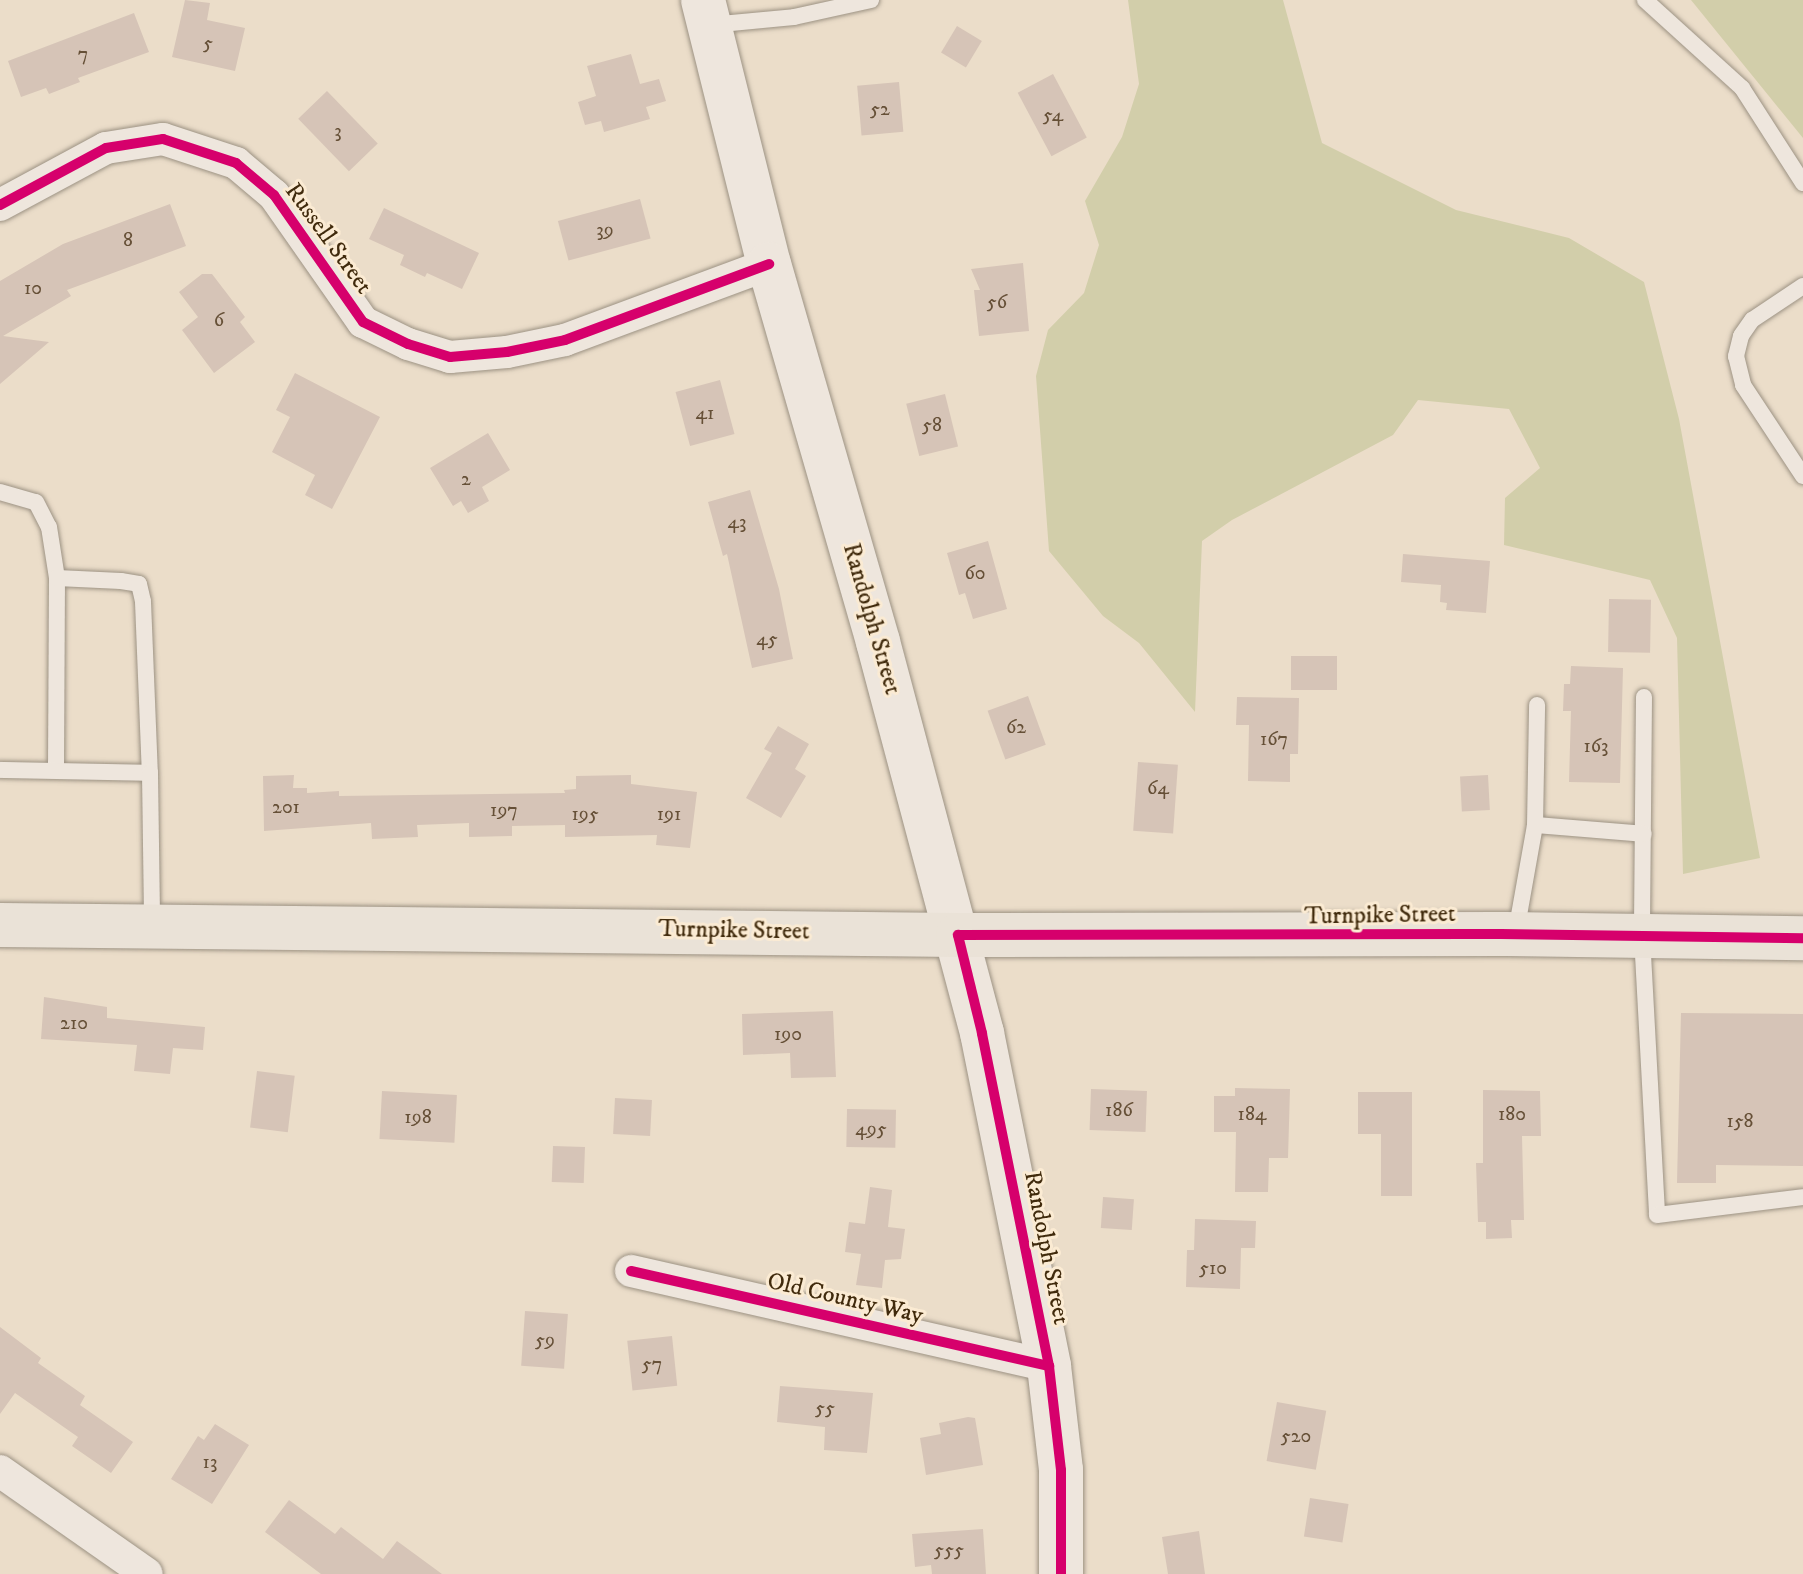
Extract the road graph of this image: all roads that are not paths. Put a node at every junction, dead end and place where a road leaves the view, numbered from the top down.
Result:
1 (871, 0) edge
2 (1645, 0) edge
3 (705, 13) edge
4 (1803, 183) edge
5 (0, 205) edge
6 (769, 264) junction
7 (1803, 286) edge
8 (1803, 476) edge
9 (0, 492) edge
10 (57, 578) junction
11 (1644, 697) dead end
12 (1537, 705) dead end
13 (56, 769) junction
14 (0, 770) edge
15 (150, 773) junction
16 (1535, 825) junction
17 (1644, 834) junction
18 (0, 925) edge
19 (152, 925) junction
20 (1515, 934) junction
21 (958, 935) junction
22 (1642, 936) junction
23 (1803, 938) edge
24 (1803, 1197) edge
25 (631, 1271) dead end
26 (1049, 1366) junction
27 (0, 1471) edge
28 (147, 1574) edge
29 (1061, 1574) edge

1 - 3 lane
2 - 4 lane
3 - 6 main road, Randolph Street
5 - 6 street, Russell Street
6 - 21 main road, Randolph Street
7 - 8 lane
9 - 10 lane
10 - 13 lane
10 - 15 lane
11 - 17 lane
12 - 16 lane
13 - 14 lane
13 - 15 lane
15 - 19 lane
16 - 17 lane
16 - 20 lane
17 - 22 lane
18 - 19 main road, Turnpike Street
19 - 21 main road, Turnpike Street
20 - 21 main road, Turnpike Street
20 - 22 main road, Turnpike Street
21 - 26 main road, Randolph Street
22 - 23 main road, Turnpike Street
22 - 24 lane
25 - 26 street, Old County Way
26 - 29 main road, Randolph Street
27 - 28 street

